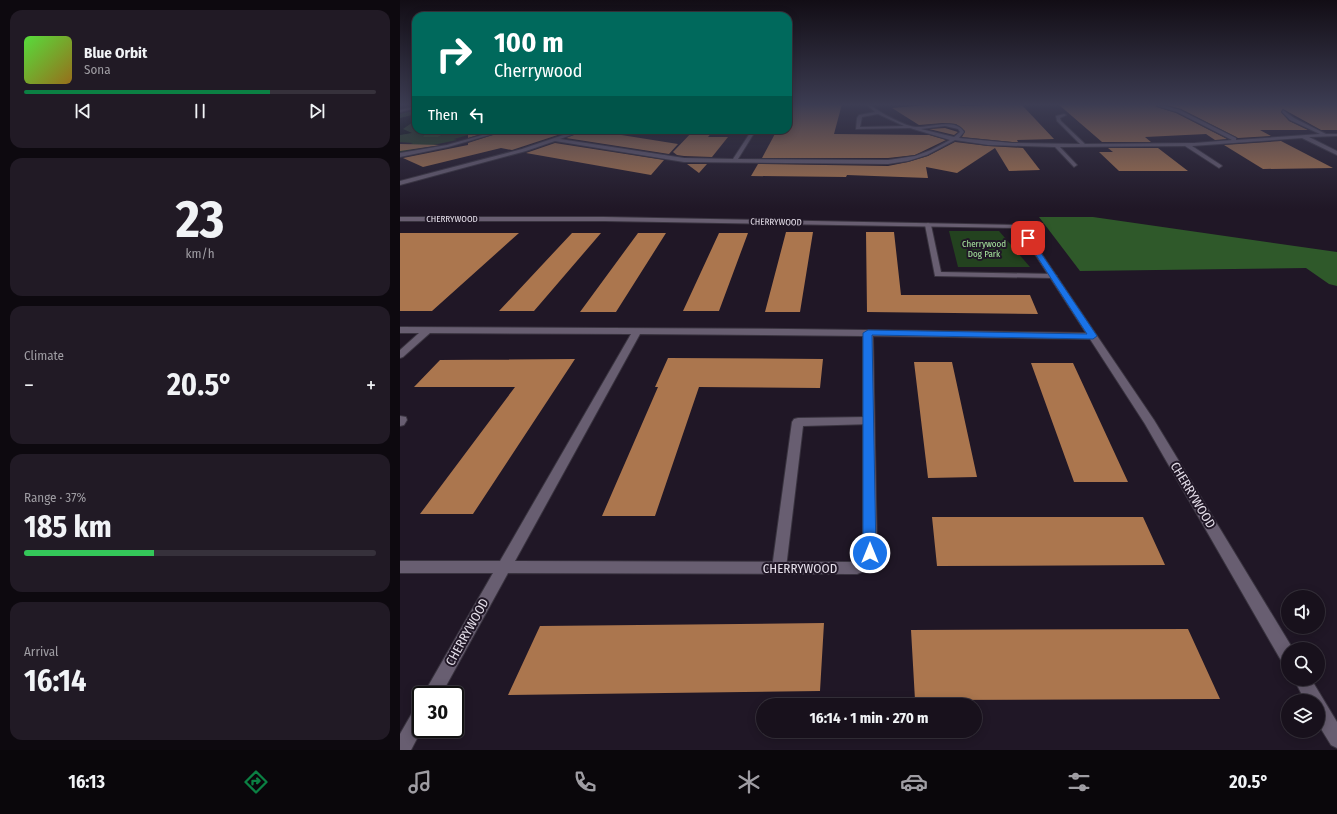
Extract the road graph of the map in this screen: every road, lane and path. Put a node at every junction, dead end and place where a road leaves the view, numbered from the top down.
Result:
1 (473, 139) edge
2 (748, 139) edge
3 (955, 139) joint
4 (1078, 139) edge
5 (1252, 139) edge
6 (1308, 139) edge
7 (556, 140) joint
8 (1236, 140) joint
9 (1186, 144) junction
10 (1084, 145) junction
11 (1057, 146) junction
12 (1337, 153) edge
13 (400, 155) edge
14 (735, 160) junction
15 (1074, 165) dead end
16 (1219, 166) dead end
17 (400, 183) edge
18 (400, 219) edge
19 (928, 224) junction
20 (1053, 276) junction
21 (400, 330) edge
22 (428, 330) junction
23 (637, 331) junction
24 (868, 333) junction
25 (1093, 336) junction
26 (400, 355) edge
27 (868, 421) junction
28 (400, 567) edge
29 (503, 568) junction
30 (779, 568) junction
31 (1281, 644) edge
32 (437, 686) edge
33 (1325, 719) edge
34 (412, 730) edge
35 (1337, 739) edge
36 (401, 750) edge

1 - 13 street
2 - 14 street
3 - 11 street
3 - 14 street
4 - 10 street
5 - 8 street
6 - 12 street
7 - 14 street
7 - 17 street
8 - 9 street
9 - 10 street
9 - 16 street
10 - 11 street
11 - 15 street
18 - 19 street, CHERRYWOOD
19 - 20 street, CHERRYWOOD
19 - 20 street
20 - 25 street, CHERRYWOOD
21 - 22 street
22 - 23 street
22 - 26 street
23 - 24 street
23 - 29 street, CHERRYWOOD
24 - 25 street
24 - 27 street, CHERRYWOOD
25 - 31 street, CHERRYWOOD
27 - 30 street
27 - 30 street, CHERRYWOOD
28 - 29 street, CHERRYWOOD
29 - 30 street, CHERRYWOOD
29 - 32 street, CHERRYWOOD
33 - 35 street
34 - 36 street

